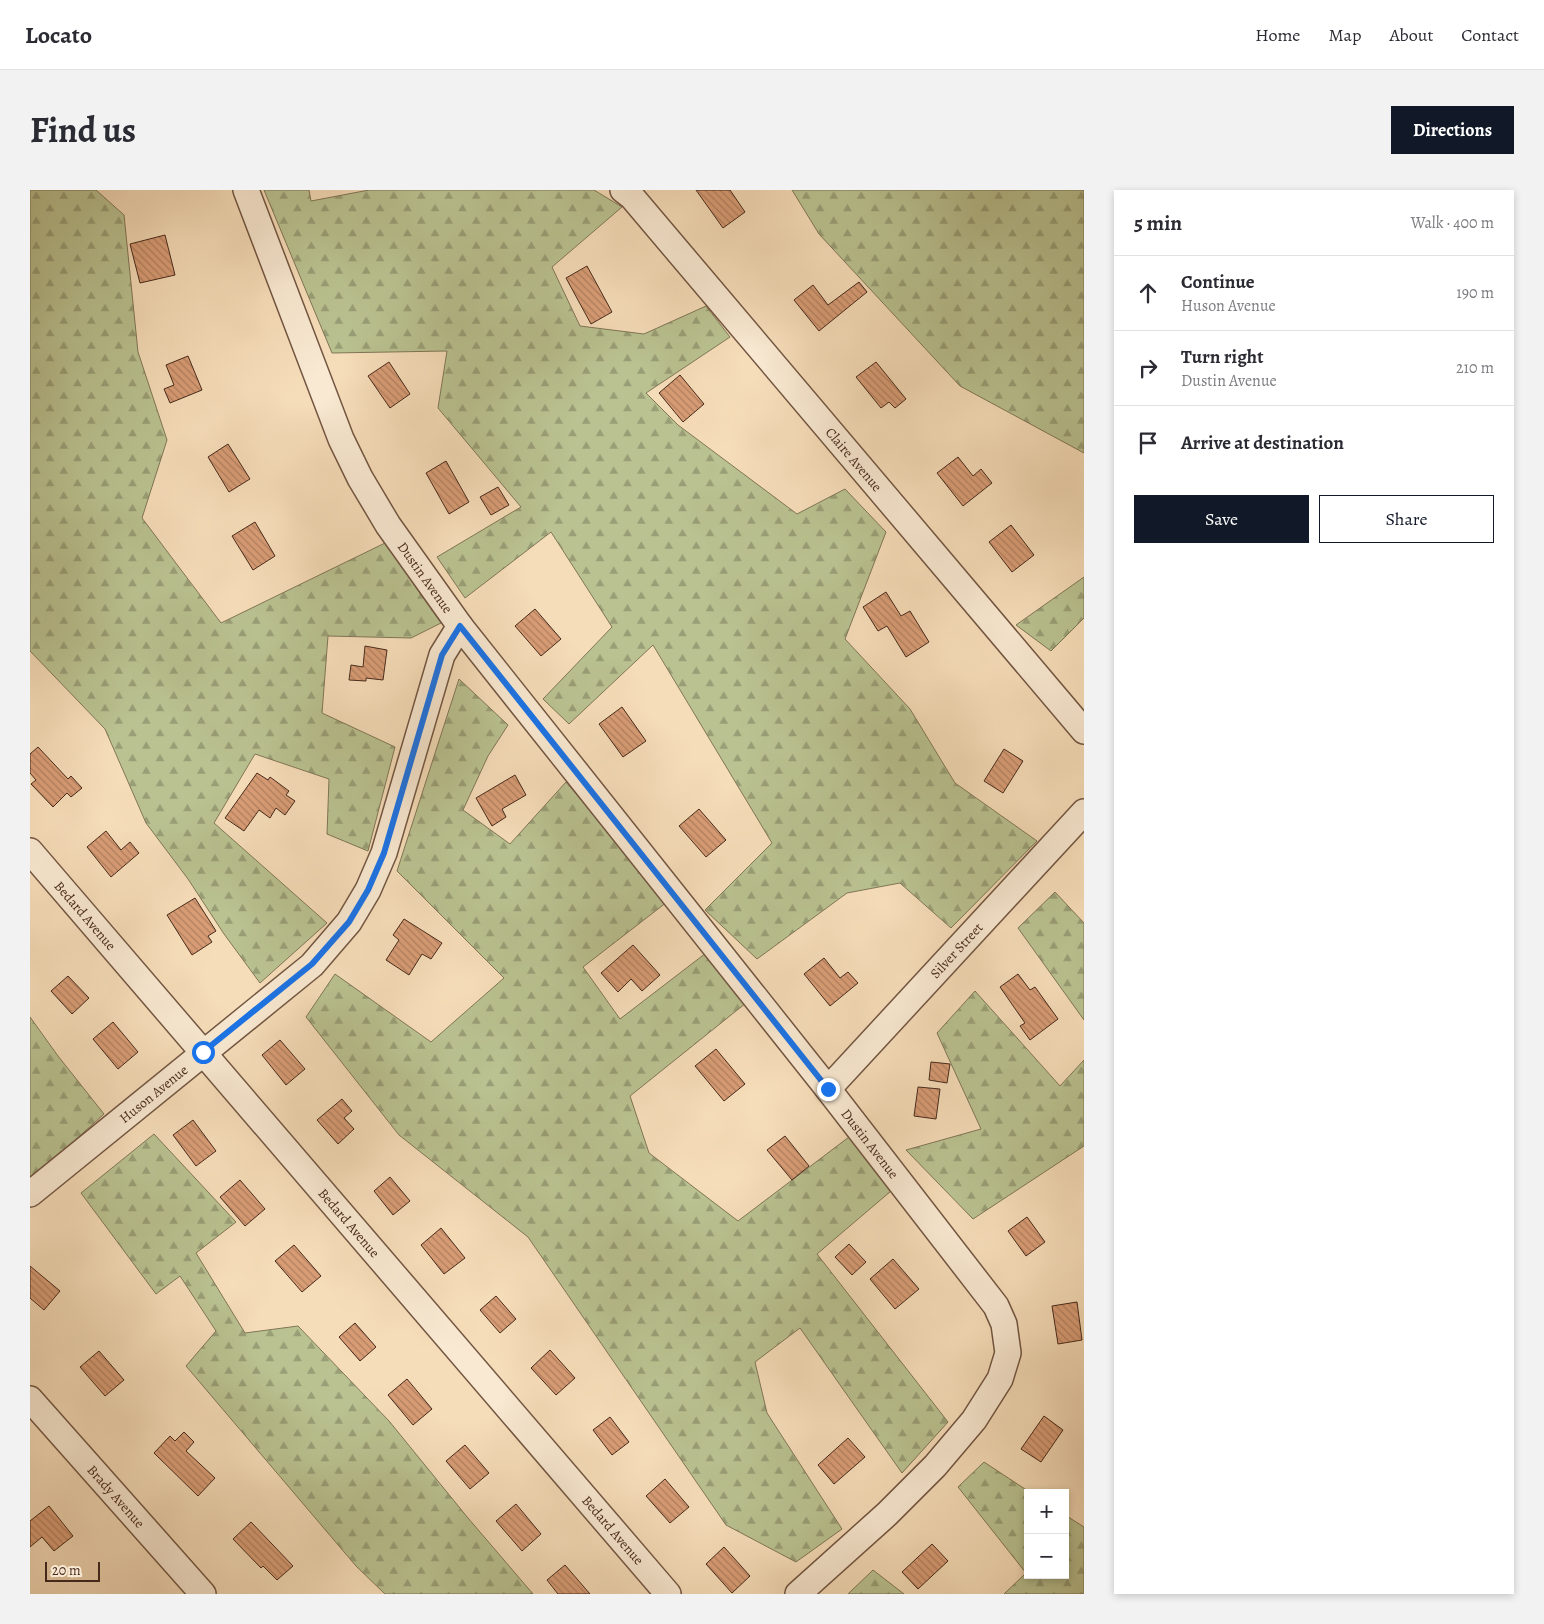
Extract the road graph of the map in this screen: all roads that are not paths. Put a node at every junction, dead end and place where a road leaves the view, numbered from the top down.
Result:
1 (246, 190) edge
2 (623, 190) edge
3 (460, 626) junction
4 (1084, 730) edge
5 (1084, 812) edge
6 (30, 850) edge
7 (203, 1052) junction
8 (828, 1089) junction
9 (30, 1194) edge
10 (30, 1400) edge
11 (203, 1594) edge
12 (668, 1594) edge
13 (798, 1594) edge

1 - 3 street, Dustin Avenue
2 - 4 street, Claire Avenue
3 - 7 street, Huson Avenue
3 - 8 street, Dustin Avenue
5 - 8 street, Silver Street
6 - 7 street, Bedard Avenue
7 - 9 street, Huson Avenue
7 - 12 street, Bedard Avenue
8 - 13 street, Dustin Avenue
10 - 11 street, Brady Avenue

